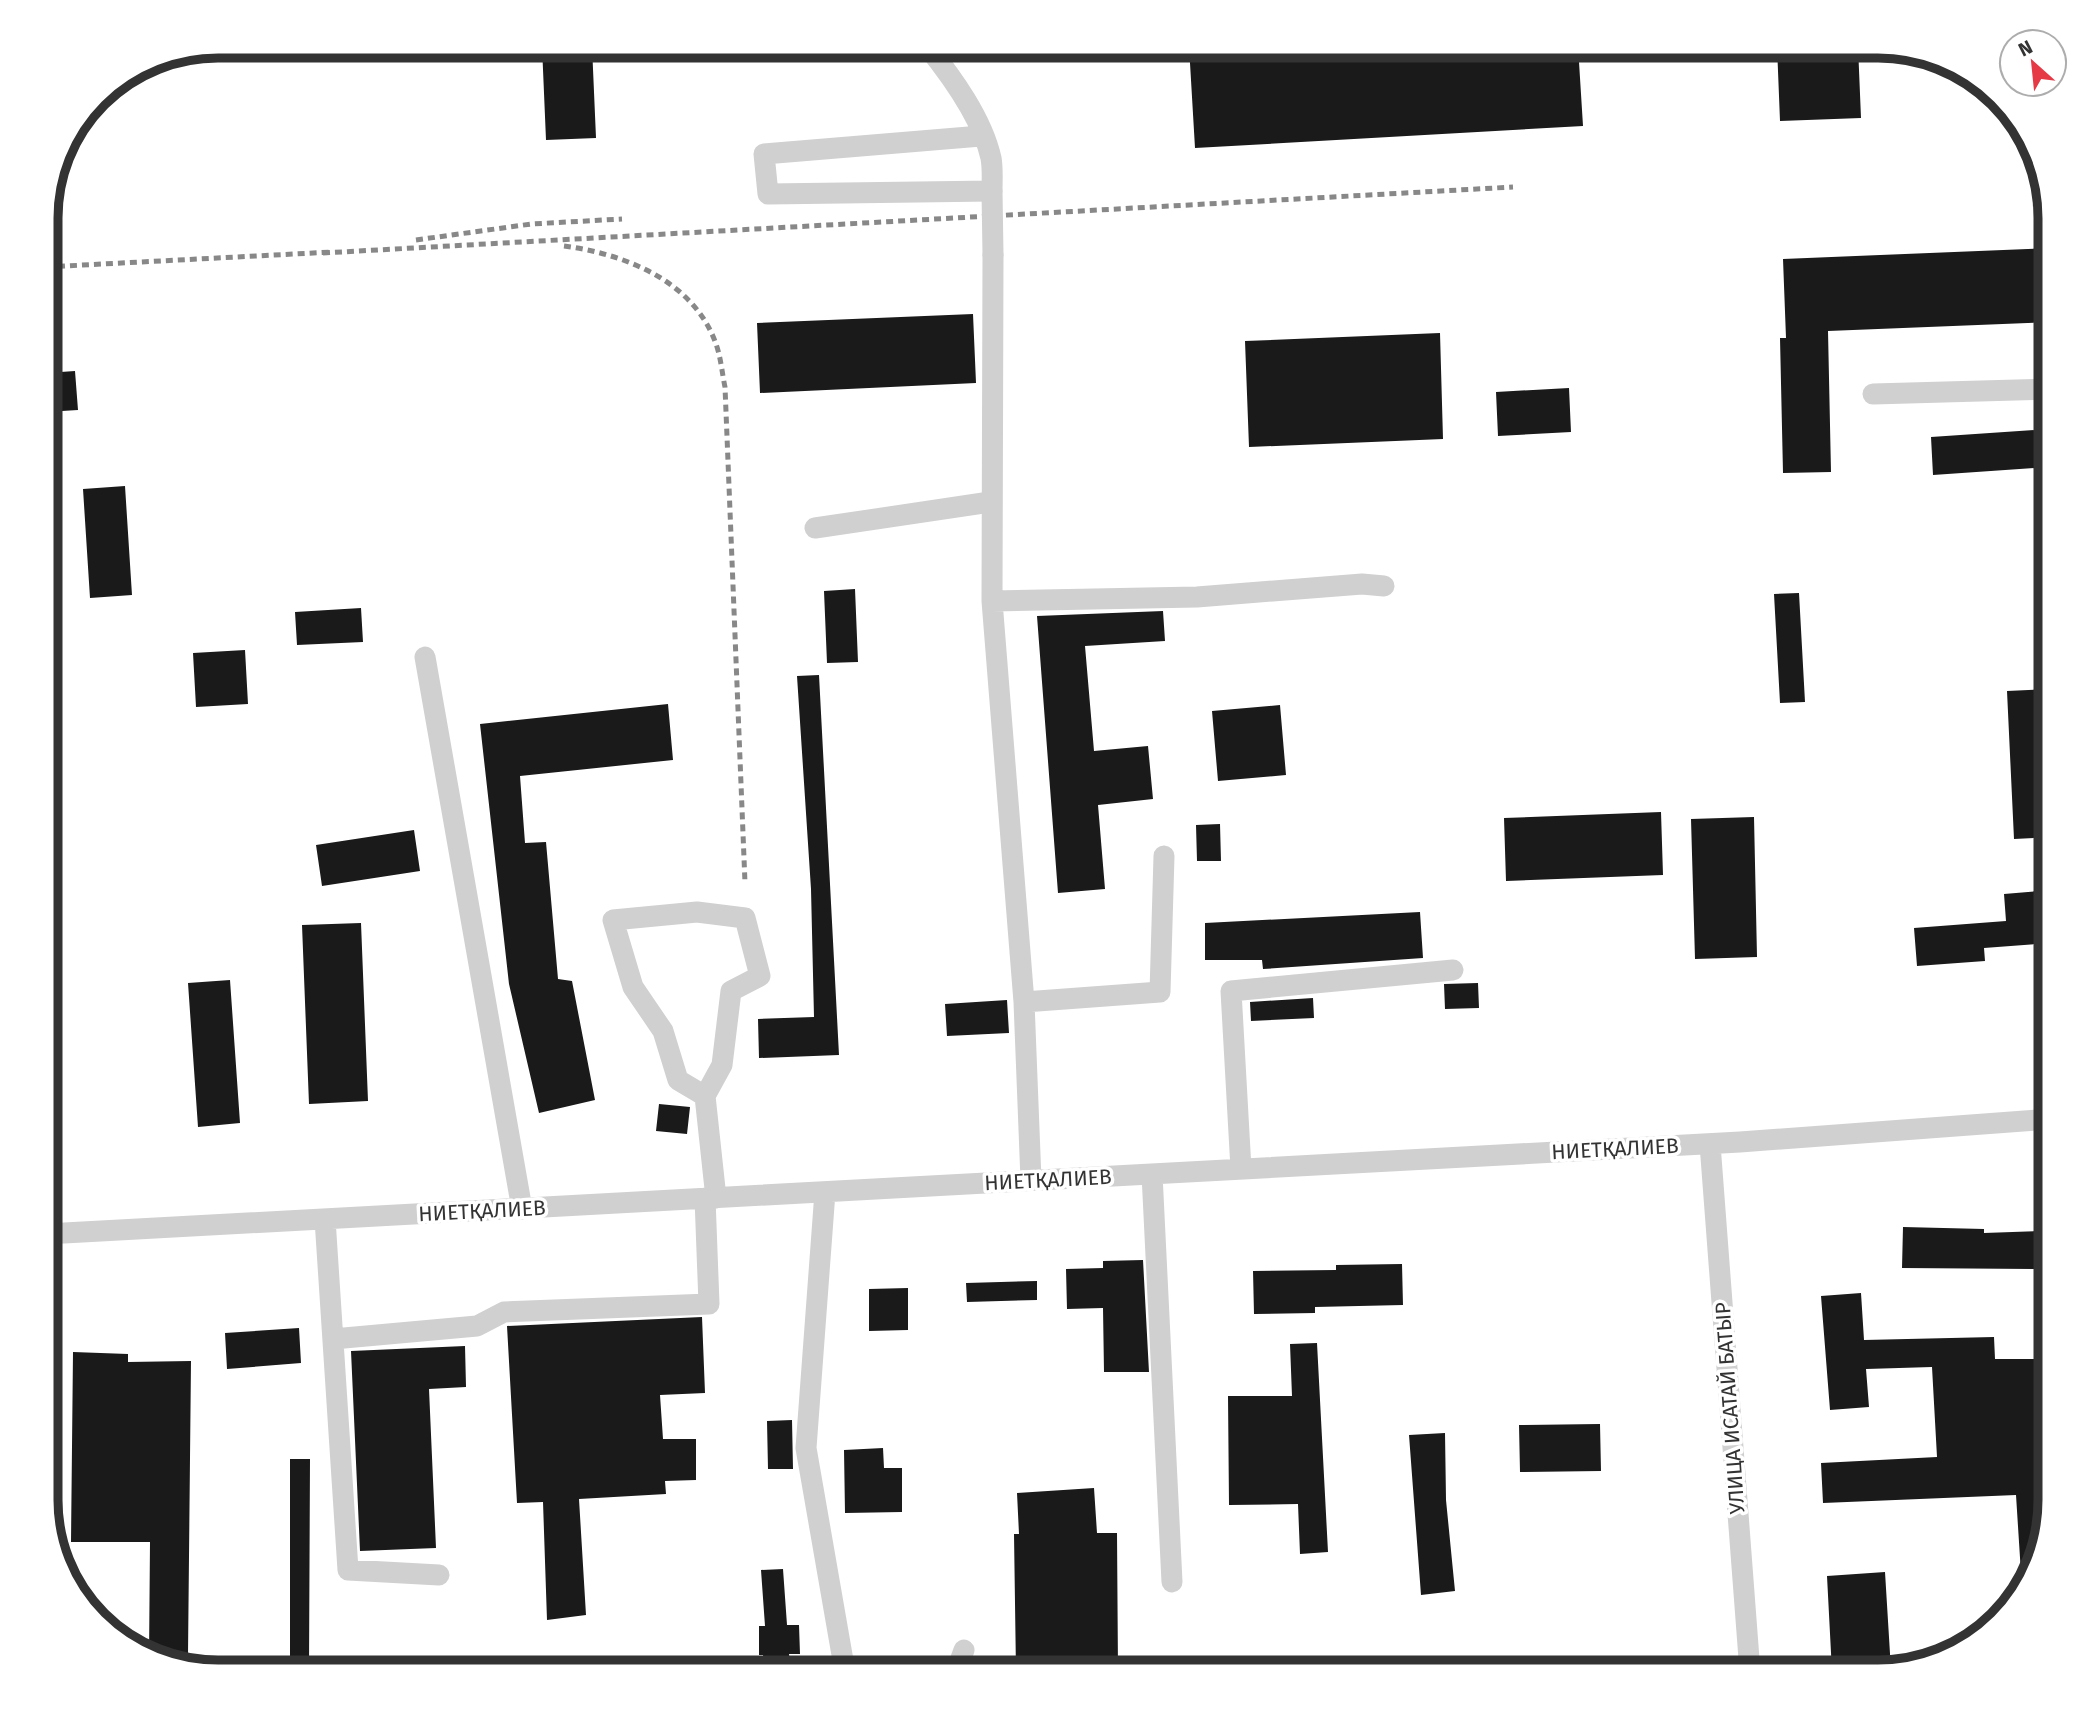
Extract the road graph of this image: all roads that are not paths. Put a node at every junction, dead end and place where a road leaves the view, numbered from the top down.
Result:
1 (936, 58) edge
2 (981, 136) junction
3 (992, 191) junction
4 (2038, 389) edge
5 (1873, 394) dead end
6 (990, 502) junction
7 (816, 528) dead end
8 (1384, 586) dead end
9 (992, 601) junction
10 (425, 657) dead end
11 (1164, 856) dead end
12 (1453, 970) dead end
13 (1024, 1002) junction
14 (705, 1096) junction
15 (2038, 1120) edge
16 (1710, 1144) junction
17 (1241, 1169) junction
18 (1152, 1174) junction
19 (1031, 1180) junction
20 (825, 1192) junction
21 (710, 1198) junction
22 (522, 1209) junction
23 (325, 1219) junction
24 (58, 1233) edge
25 (333, 1339) junction
26 (439, 1576) dead end
27 (1172, 1582) dead end
28 (964, 1650) dead end
29 (843, 1660) edge
30 (960, 1660) edge
31 (1749, 1660) edge

1 - 2 street
2 - 3 street
2 - 3 street
3 - 6 street, bridge
4 - 5 street
6 - 7 street
6 - 9 street
8 - 9 street
9 - 13 street
10 - 22 street
11 - 13 street
12 - 17 street
13 - 19 street
14 - 14 street
14 - 21 street
15 - 16 street, НИЕТҚАЛИЕВ
16 - 17 street, НИЕТҚАЛИЕВ
16 - 31 street, УЛИЦА ИСАТАЙ БАТЫР
17 - 18 street, НИЕТҚАЛИЕВ
18 - 19 street, НИЕТҚАЛИЕВ
18 - 27 street
19 - 20 street, НИЕТҚАЛИЕВ
20 - 21 street, НИЕТҚАЛИЕВ
20 - 29 street
21 - 22 street, НИЕТҚАЛИЕВ
21 - 25 street
22 - 23 street, НИЕТҚАЛИЕВ
23 - 24 street, НИЕТҚАЛИЕВ
23 - 25 street
25 - 26 street
28 - 30 street

